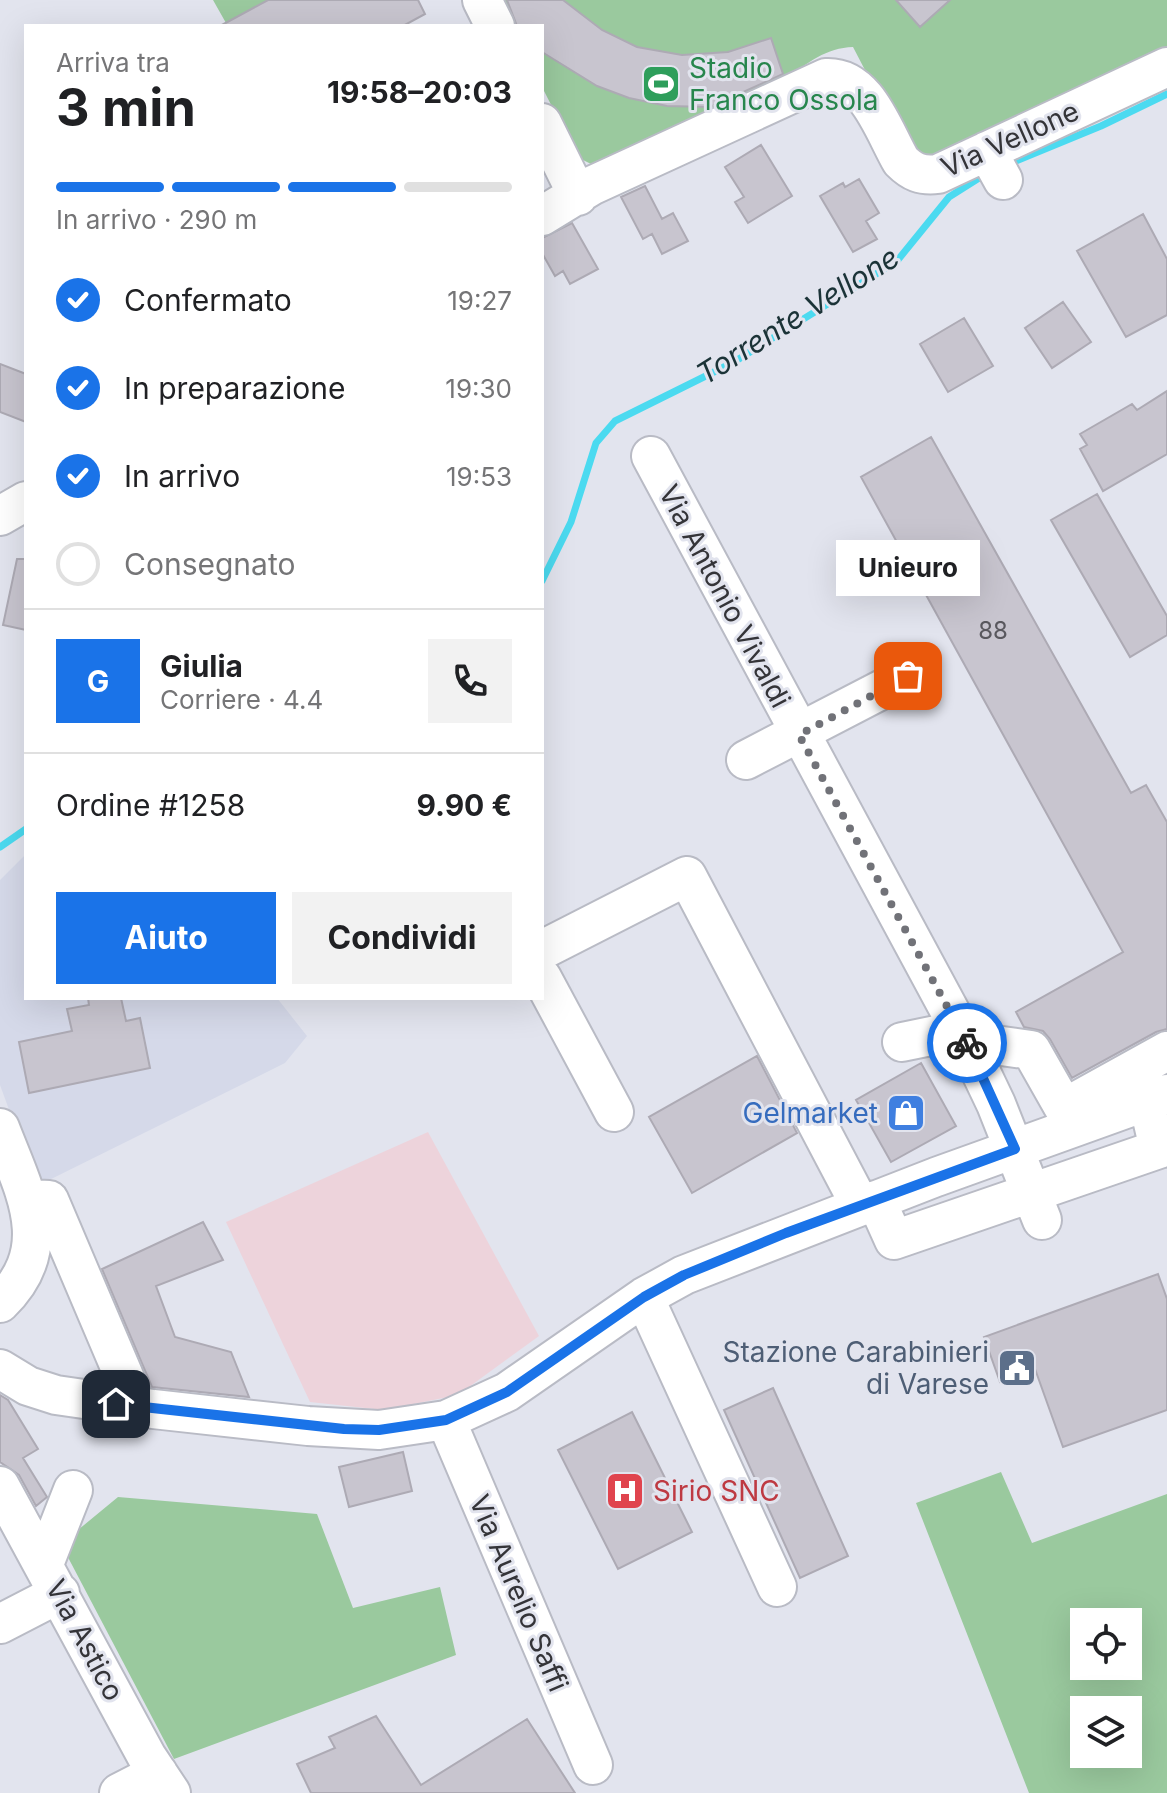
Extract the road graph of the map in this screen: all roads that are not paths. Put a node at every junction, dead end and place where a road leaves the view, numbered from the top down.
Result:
1 (482, 0) edge
2 (494, 24) edge
3 (1167, 67) edge
4 (544, 127) edge
5 (578, 196) junction
6 (544, 215) edge
7 (651, 456) dead end
8 (24, 502) edge
9 (0, 516) edge
10 (908, 676) dead end
11 (799, 735) junction
12 (746, 760) dead end
13 (544, 949) edge
14 (544, 982) edge
15 (964, 1036) junction
16 (902, 1042) dead end
17 (1165, 1056) edge
18 (1158, 1098) edge
19 (614, 1112) dead end
20 (0, 1128) edge
21 (1015, 1149) junction
22 (28, 1199) junction
23 (868, 1203) junction
24 (1037, 1206) junction
25 (644, 1297) junction
26 (1, 1308) edge
27 (9, 1381) edge
28 (137, 1407) junction
29 (446, 1420) junction
30 (0, 1486) edge
31 (73, 1490) dead end
32 (52, 1578) junction
33 (777, 1587) dead end
34 (0, 1624) edge
35 (593, 1765) dead end
36 (164, 1783) edge
37 (119, 1793) edge

1 - 2 street
3 - 5 street, Via Vellone
4 - 5 street
5 - 6 street, Via Vellone
7 - 11 street, Via Antonio Vivaldi
8 - 9 street
10 - 11 street, Via Antonio Vivaldi
11 - 12 street
11 - 15 street, Via Antonio Vivaldi
13 - 23 street
14 - 19 street
15 - 16 street
15 - 17 street
15 - 21 street, Via Antonio Vivaldi
18 - 21 street
18 - 24 street
20 - 22 street
21 - 23 street
21 - 24 street, Via Antonio Vivaldi
22 - 26 street
22 - 28 street
23 - 24 street
23 - 25 street
25 - 29 street
25 - 33 street
27 - 28 street
28 - 29 street
29 - 35 street, Via Aurelio Saffi
30 - 32 street, Via Astico
31 - 32 street
32 - 34 street
32 - 36 street, Via Astico
36 - 37 street

